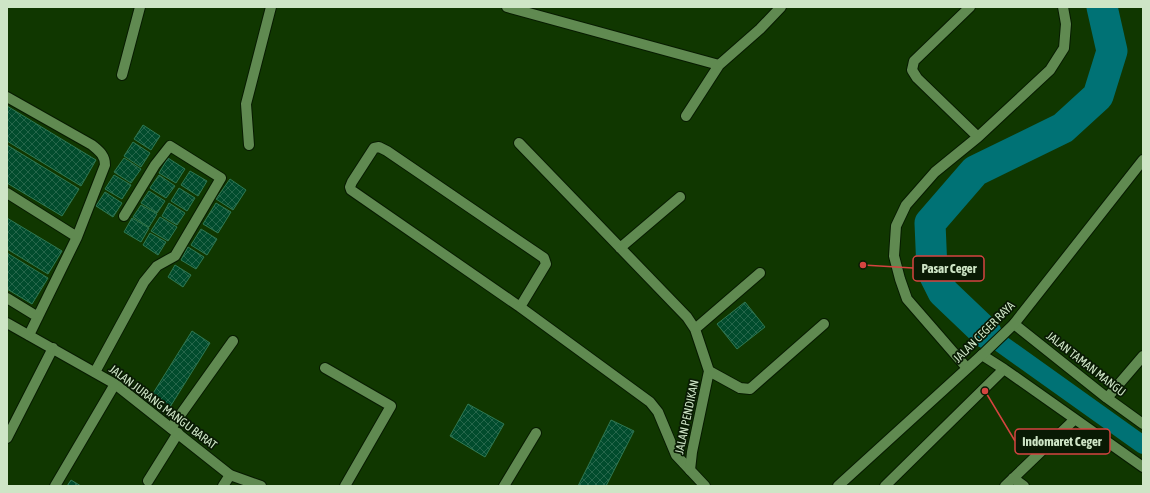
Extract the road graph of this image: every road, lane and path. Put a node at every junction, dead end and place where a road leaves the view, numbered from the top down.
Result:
1 (140, 7) edge
2 (271, 7) edge
3 (507, 7) edge
4 (781, 7) edge
5 (970, 7) edge
6 (1063, 7) edge
7 (719, 66) junction
8 (122, 75) dead end
9 (7, 97) edge
10 (686, 116) dead end
11 (978, 137) junction
12 (519, 143) dead end
13 (249, 145) dead end
14 (1143, 160) edge
15 (7, 193) edge
16 (680, 197) dead end
17 (124, 216) dead end
18 (77, 237) junction
19 (620, 248) junction
20 (760, 273) dead end
21 (7, 298) edge
22 (520, 307) junction
23 (38, 317) junction
24 (7, 323) edge
25 (824, 324) dead end
26 (1012, 326) junction
27 (695, 329) junction
28 (29, 335) junction
29 (233, 341) dead end
30 (53, 348) junction
31 (983, 355) junction
32 (1143, 356) edge
33 (325, 368) dead end
34 (967, 368) junction
35 (1004, 369) junction
36 (709, 371) junction
37 (94, 372) junction
38 (115, 384) junction
39 (1107, 398) junction
40 (1074, 419) junction
41 (1143, 424) edge
42 (175, 431) junction
43 (536, 433) dead end
44 (7, 438) edge
45 (1143, 467) edge
46 (690, 470) junction
47 (230, 475) junction
48 (1013, 478) junction
49 (148, 482) dead end
50 (55, 486) edge
51 (223, 486) edge
52 (261, 486) edge
53 (345, 486) edge
54 (504, 486) edge
55 (704, 486) edge
56 (838, 486) edge
57 (885, 486) edge
58 (1005, 486) edge
59 (1024, 486) edge

1 - 8 street
2 - 13 street
3 - 7 street
4 - 7 street
5 - 11 street
6 - 11 street
7 - 10 street
9 - 18 street
11 - 34 street
12 - 19 street
14 - 26 street, JALAN CEGER RAYA
15 - 18 street
16 - 19 street
17 - 37 street
18 - 23 street
19 - 27 street
20 - 27 street
21 - 23 street
22 - 22 street
22 - 46 street
23 - 28 street
24 - 28 street, JALAN JURANG MANGU BARAT
25 - 36 street, JALAN PENDIKAN
26 - 31 street, JALAN CEGER RAYA
26 - 39 street, JALAN TAMAN MANGU
27 - 36 street
28 - 30 street, JALAN JURANG MANGU BARAT
29 - 42 street
30 - 37 street, JALAN JURANG MANGU BARAT
30 - 44 street
31 - 34 street, JALAN CEGER RAYA
31 - 35 street
32 - 39 street
33 - 53 street
34 - 56 street, JALAN CEGER RAYA
35 - 40 street
35 - 57 street
36 - 46 street, JALAN PENDIKAN
37 - 38 street, JALAN JURANG MANGU BARAT
38 - 42 street, JALAN JURANG MANGU BARAT
38 - 50 street
39 - 41 street, JALAN TAMAN MANGU
40 - 45 street
40 - 48 street
42 - 47 street, JALAN JURANG MANGU BARAT
42 - 49 street
43 - 54 street
46 - 55 street, JALAN PENDIKAN
47 - 51 street
47 - 52 street, JALAN JURANG MANGU BARAT
48 - 58 street
48 - 59 street

